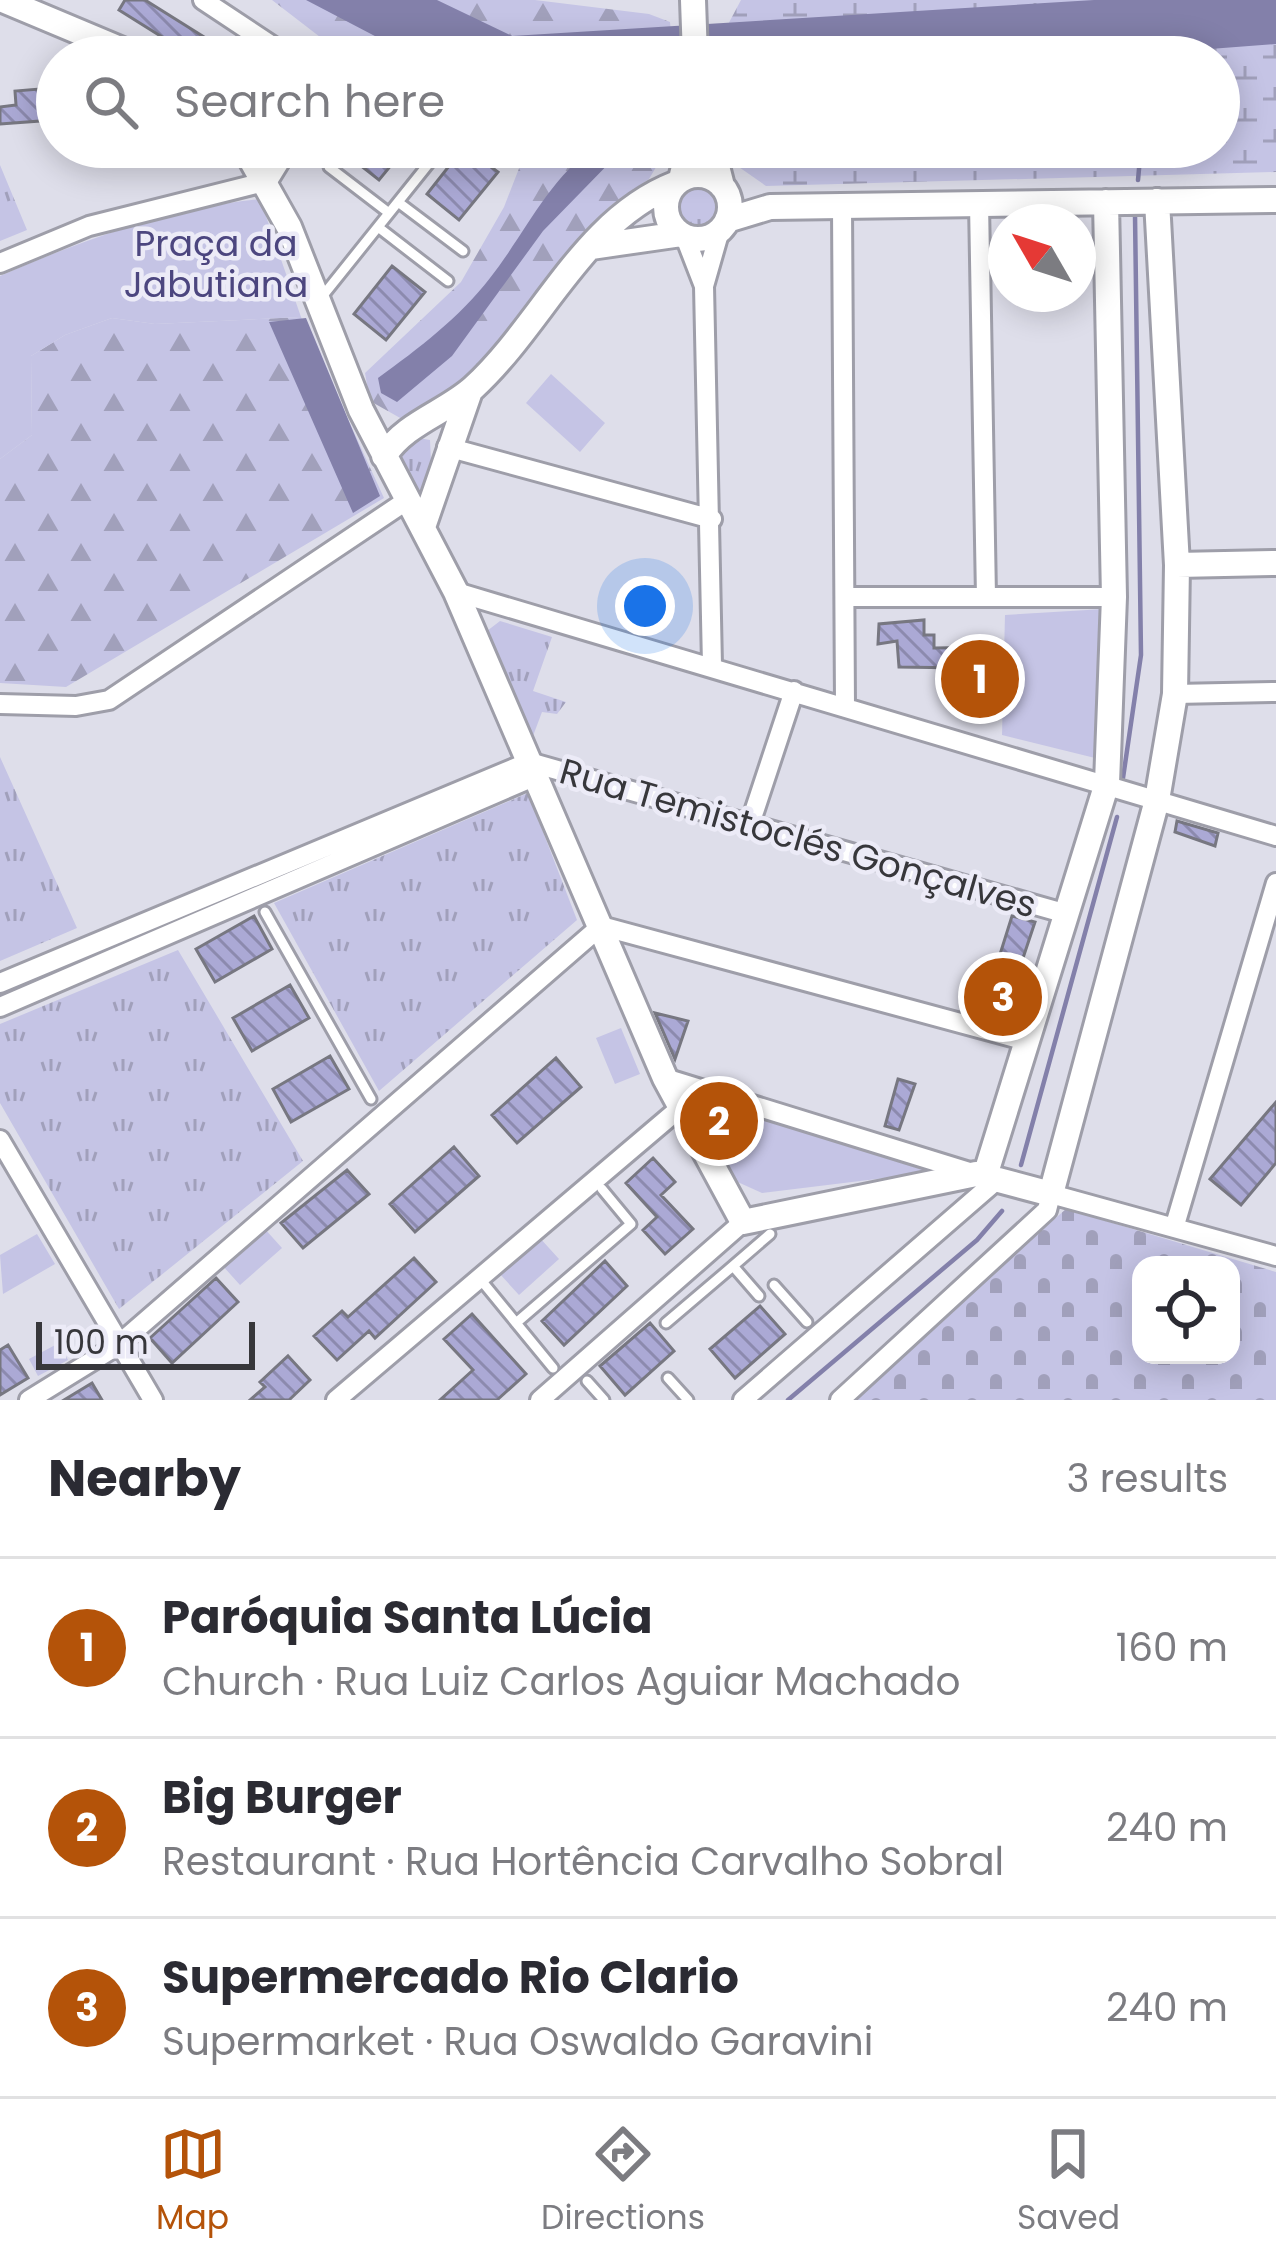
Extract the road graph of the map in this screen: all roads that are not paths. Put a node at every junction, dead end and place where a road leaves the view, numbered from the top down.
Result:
1 (3, 0) edge
2 (203, 0) edge
3 (700, 2) edge
4 (89, 36) edge
5 (257, 36) edge
6 (696, 36) edge
7 (704, 36) edge
8 (258, 168) edge
9 (276, 168) edge
10 (330, 168) edge
11 (425, 168) edge
12 (682, 168) edge
13 (718, 168) edge
14 (268, 182) junction
15 (678, 182) junction
16 (723, 188) junction
17 (1276, 200) edge
18 (1157, 201) junction
19 (398, 202) junction
20 (1106, 202) junction
21 (979, 203) junction
22 (770, 207) junction
23 (842, 208) junction
24 (389, 213) junction
25 (723, 225) junction
26 (377, 227) junction
27 (683, 236) junction
28 (591, 247) junction
29 (463, 251) dead end
30 (0, 263) edge
31 (448, 281) dead end
32 (704, 286) junction
33 (317, 302) junction
34 (470, 391) junction
35 (361, 410) junction
36 (411, 429) junction
37 (447, 447) junction
38 (384, 456) junction
39 (432, 497) junction
40 (406, 501) junction
41 (712, 519) junction
42 (424, 524) junction
43 (1276, 562) edge
44 (1177, 565) junction
45 (456, 592) junction
46 (845, 597) junction
47 (986, 597) junction
48 (1114, 597) junction
49 (712, 664) junction
50 (794, 691) junction
51 (1276, 692) edge
52 (1175, 694) junction
53 (0, 704) edge
54 (845, 704) junction
55 (532, 769) junction
56 (1107, 783) junction
57 (1157, 800) junction
58 (750, 824) junction
59 (1276, 836) edge
60 (1276, 884) edge
61 (261, 903) junction
62 (1067, 914) junction
63 (601, 926) junction
64 (0, 982) edge
65 (0, 1007) edge
66 (1027, 1041) junction
67 (665, 1078) junction
68 (376, 1106) junction
69 (680, 1108) junction
70 (0, 1140) edge
71 (986, 1176) junction
72 (598, 1185) junction
73 (1051, 1194) junction
74 (743, 1222) junction
75 (1175, 1225) junction
76 (770, 1234) dead end
77 (1276, 1256) edge
78 (733, 1267) junction
79 (482, 1281) junction
80 (773, 1285) dead end
81 (759, 1297) dead end
82 (807, 1322) dead end
83 (516, 1323) junction
84 (666, 1323) dead end
85 (118, 1345) junction
86 (558, 1374) junction
87 (668, 1378) dead end
88 (587, 1381) dead end
89 (29, 1400) edge
90 (153, 1400) edge
91 (336, 1400) edge
92 (541, 1400) edge
93 (604, 1400) edge
94 (688, 1400) edge
95 (743, 1400) edge
96 (840, 1400) edge

1 - 4 street
2 - 5 street
3 - 6 street
3 - 7 street
8 - 14 street
9 - 14 street
10 - 24 lane
11 - 19 lane
12 - 15 street
13 - 16 street
14 - 30 street
14 - 33 street
15 - 16 street
15 - 27 street
15 - 28 street
16 - 22 street
16 - 25 street
17 - 18 street
18 - 20 street
18 - 44 street
19 - 24 lane
19 - 29 lane
20 - 21 street
20 - 48 street
21 - 23 street
21 - 47 street
22 - 23 street
22 - 25 street
23 - 46 street
24 - 26 lane
25 - 27 street
25 - 32 street
26 - 31 lane
26 - 33 lane
27 - 28 street
27 - 32 street
28 - 34 street
32 - 41 street
33 - 35 street
34 - 36 street
34 - 37 street
35 - 36 street
35 - 38 street
36 - 37 street
36 - 38 street
37 - 39 street
37 - 41 street
38 - 40 street
39 - 40 street
39 - 42 street
40 - 42 street
40 - 53 street
41 - 49 street
42 - 45 street
43 - 44 street
44 - 52 street
45 - 49 street
45 - 55 street
46 - 47 street
46 - 54 street
47 - 48 street
48 - 56 street
49 - 50 street
50 - 54 street
50 - 58 street
51 - 52 street
52 - 57 street
54 - 56 street
55 - 58 street, Rua Temistoclés Gonçalves
55 - 61 street
55 - 63 street
55 - 64 street
56 - 57 street
56 - 62 street
57 - 59 street
57 - 73 street
58 - 62 street, Rua Temistoclés Gonçalves
60 - 75 street
61 - 65 street
61 - 68 lane
62 - 66 street
63 - 66 street
63 - 67 street
63 - 68 street
66 - 71 street
67 - 69 street
67 - 71 street
68 - 85 street
69 - 72 street
69 - 74 street
70 - 85 street
71 - 73 street
71 - 74 street
71 - 95 street
72 - 79 street
72 - 83 lane
73 - 75 street
73 - 96 street
74 - 86 street
75 - 77 street
76 - 78 lane
78 - 81 lane
78 - 84 lane
79 - 83 lane
79 - 91 street
80 - 82 lane
83 - 86 lane
85 - 89 street
85 - 90 street
86 - 92 street
87 - 94 lane
88 - 93 lane

